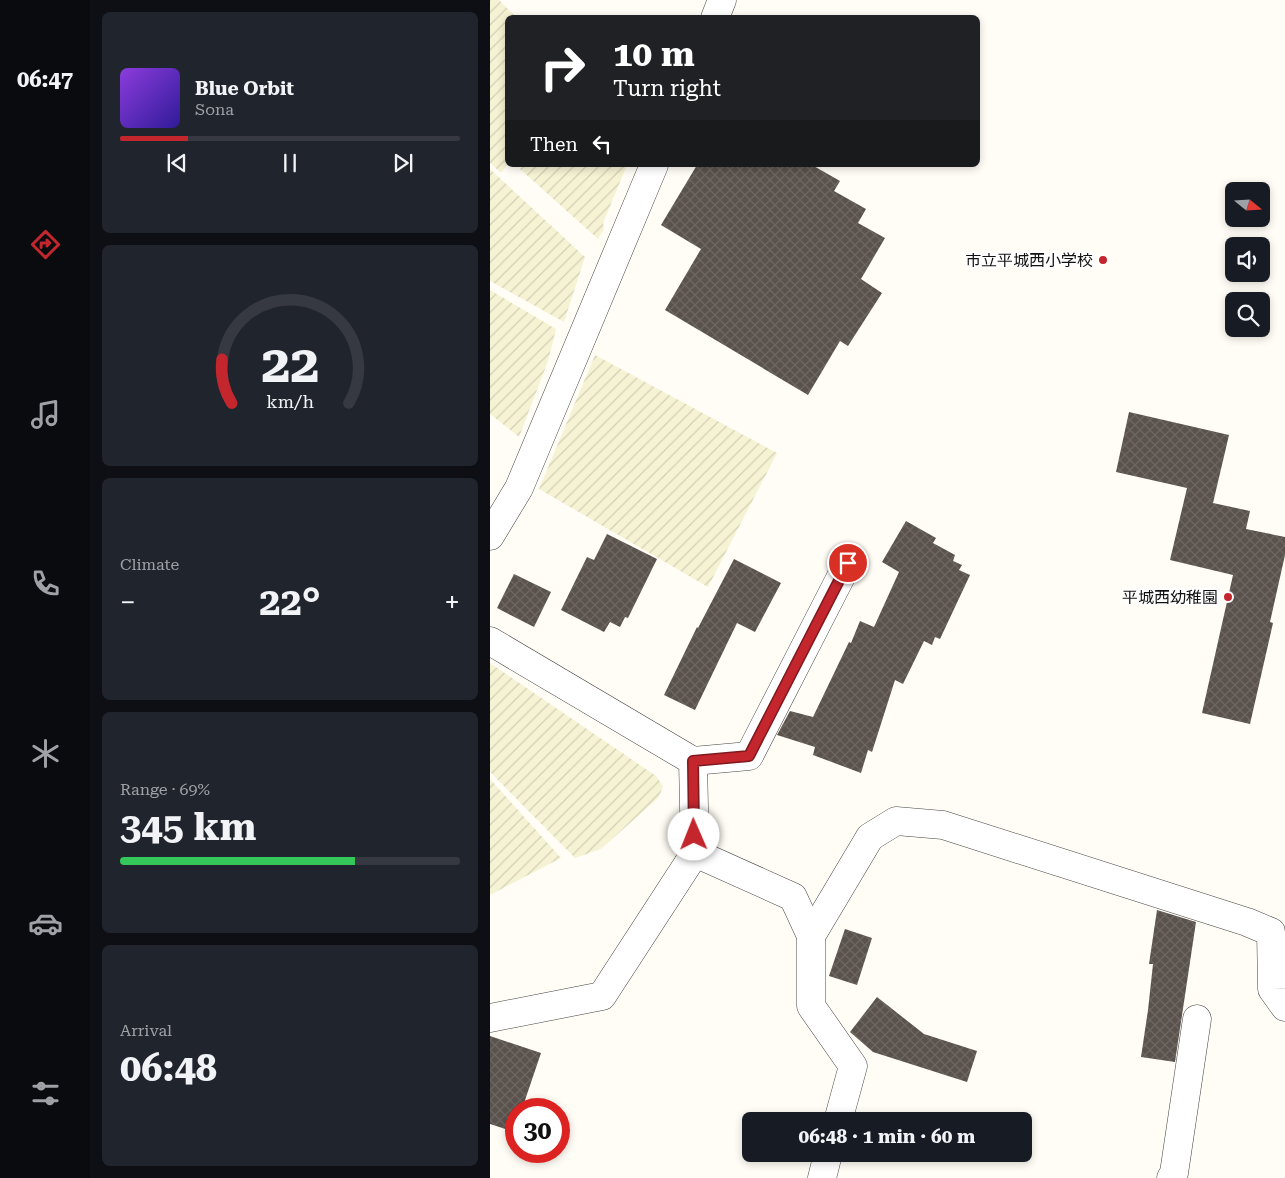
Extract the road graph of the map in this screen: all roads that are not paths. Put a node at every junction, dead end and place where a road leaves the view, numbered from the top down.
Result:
1 (722, 0) edge
2 (716, 15) edge
3 (653, 167) edge
4 (490, 536) edge
5 (848, 563) dead end
6 (490, 641) edge
7 (693, 761) junction
8 (695, 853) junction
9 (811, 936) junction
10 (1285, 1007) edge
11 (490, 1018) edge
12 (1197, 1019) dead end
13 (840, 1112) edge
14 (826, 1162) edge
15 (822, 1178) edge
16 (1171, 1178) edge

1 - 2 street
3 - 4 street
5 - 7 street
6 - 7 street
7 - 8 street
8 - 9 street
8 - 11 street
9 - 10 street
9 - 13 street
12 - 16 street
14 - 15 street

